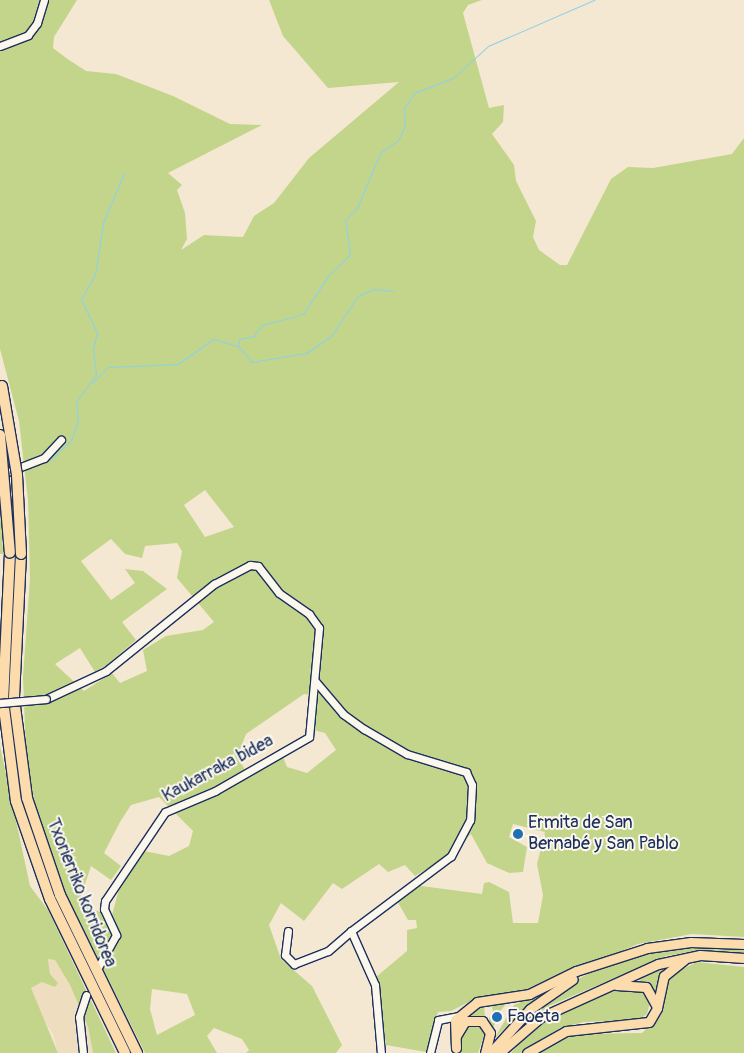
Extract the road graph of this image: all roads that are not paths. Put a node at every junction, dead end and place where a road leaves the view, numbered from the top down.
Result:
1 (44, 0) edge
2 (0, 46) edge
3 (1, 383) edge
4 (0, 435) edge
5 (61, 440) dead end
6 (0, 475) edge
7 (316, 682) junction
8 (0, 703) edge
9 (288, 931) dead end
10 (351, 931) junction
11 (744, 944) edge
12 (690, 956) junction
13 (614, 958) junction
14 (744, 958) edge
15 (98, 967) dead end
16 (605, 986) junction
17 (86, 995) dead end
18 (657, 1008) junction
19 (458, 1016) junction
20 (457, 1051) edge
21 (82, 1053) edge
22 (125, 1053) edge
23 (137, 1053) edge
24 (381, 1053) edge
25 (430, 1053) edge
26 (485, 1053) edge
27 (490, 1053) edge
28 (499, 1053) edge
29 (527, 1053) edge

1 - 2 street
3 - 23 highway, Txorierriko korridorea, bridge
4 - 22 highway, Txorierriko korridorea, bridge
5 - 6 street
7 - 8 street, Kaukarraka bidea, bridge
7 - 10 street
7 - 15 street, Kaukarraka bidea
9 - 10 street
10 - 24 street
11 - 13 main road
12 - 14 main road
12 - 16 main road
12 - 18 main road
13 - 19 main road
13 - 27 main road
16 - 18 main road
16 - 28 main road
17 - 21 street
18 - 29 main road
19 - 20 main road
19 - 25 street
20 - 26 main road

